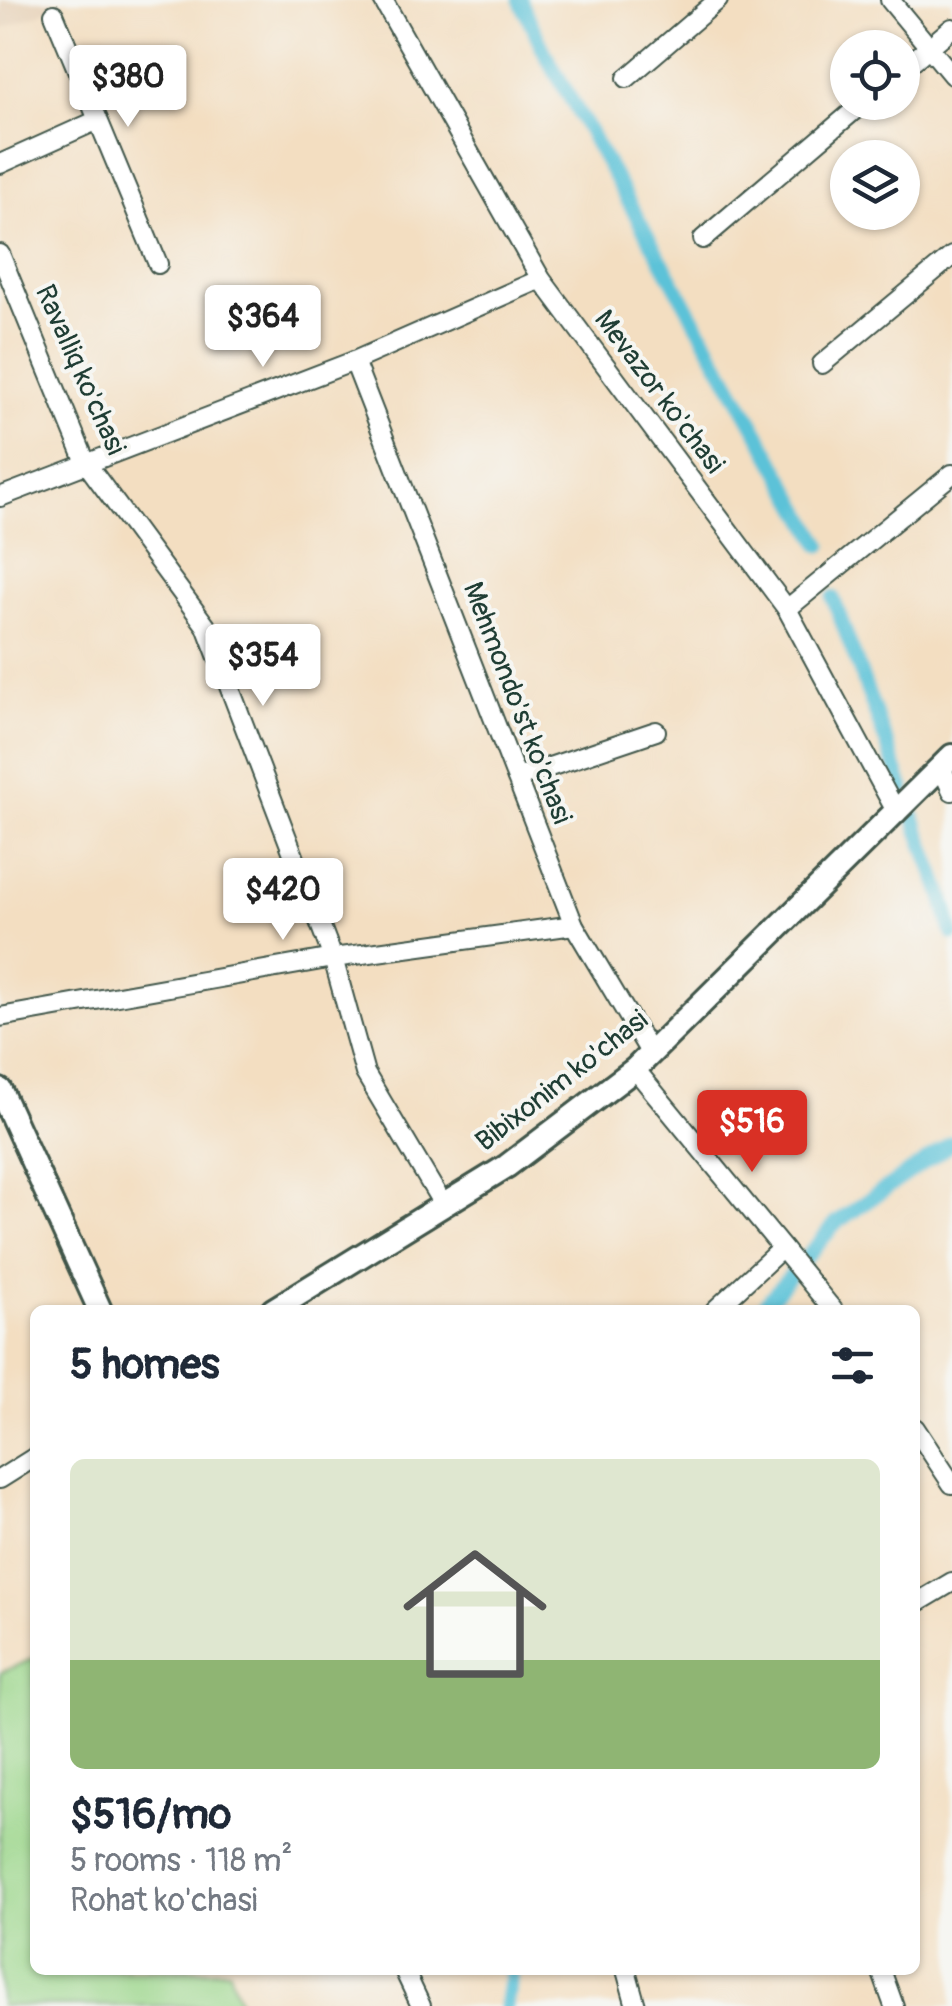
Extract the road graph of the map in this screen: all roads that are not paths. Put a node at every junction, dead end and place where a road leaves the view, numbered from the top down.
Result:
1 (383, 0) edge
2 (718, 0) edge
3 (890, 0) edge
4 (54, 14) dead end
5 (952, 28) edge
6 (929, 47) junction
7 (920, 55) edge
8 (952, 75) edge
9 (628, 78) dead end
10 (98, 120) junction
11 (843, 120) edge
12 (0, 164) edge
13 (703, 239) dead end
14 (0, 254) edge
15 (952, 256) edge
16 (158, 264) dead end
17 (541, 279) junction
18 (354, 361) junction
19 (822, 364) dead end
20 (86, 463) junction
21 (952, 474) edge
22 (0, 497) edge
23 (788, 609) junction
24 (656, 731) dead end
25 (947, 761) edge
26 (517, 778) junction
27 (952, 791) edge
28 (897, 812) junction
29 (574, 924) junction
30 (334, 958) junction
31 (0, 1017) edge
32 (643, 1062) junction
33 (0, 1090) edge
34 (444, 1206) junction
35 (782, 1248) junction
36 (98, 1305) edge
37 (281, 1305) edge
38 (719, 1305) edge
39 (829, 1305) edge
40 (920, 1436) edge
41 (30, 1460) edge
42 (0, 1479) edge
43 (952, 1484) edge
44 (952, 1582) edge
45 (920, 1601) edge
46 (406, 1975) edge
47 (627, 1975) edge
48 (883, 1975) edge
49 (421, 2006) edge
50 (636, 2006) edge
51 (894, 2006) edge

1 - 17 street, Mevazor ko'chasi
2 - 9 street
3 - 6 street
4 - 10 street
5 - 6 street
6 - 7 street
6 - 8 street
10 - 12 street
10 - 16 street
11 - 13 street
14 - 20 street, Ravalliq ko'chasi
15 - 19 street
17 - 18 street
17 - 23 street, Mevazor ko'chasi
18 - 20 street
18 - 26 street, Mehmondo'st ko'chasi
20 - 22 street
20 - 30 street, Ravalliq ko'chasi
21 - 23 street
23 - 28 street, Mevazor ko'chasi
24 - 26 street
25 - 27 street
25 - 28 main road, Bibixonim ko'chasi
26 - 29 street, Mehmondo'st ko'chasi
28 - 32 main road, Bibixonim ko'chasi
29 - 30 street
29 - 32 street, Mehmondo'st ko'chasi
30 - 31 street
30 - 34 street, Ravalliq ko'chasi
32 - 34 main road, Bibixonim ko'chasi
32 - 35 street, Mehmondo'st ko'chasi
33 - 36 main road
34 - 37 main road, Bibixonim ko'chasi
35 - 38 street
35 - 39 street, Mehmondo'st ko'chasi
40 - 43 street
41 - 42 street
44 - 45 street
46 - 49 street
47 - 50 street
48 - 51 street

